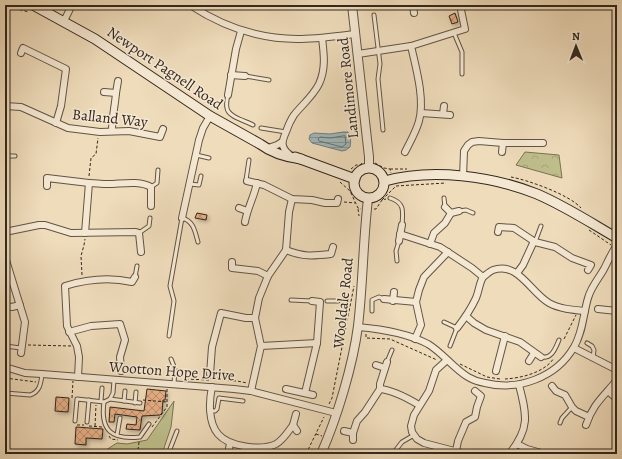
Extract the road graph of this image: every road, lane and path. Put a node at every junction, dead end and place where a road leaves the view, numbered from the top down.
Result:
1 (33, 5) edge
2 (72, 5) edge
3 (190, 5) edge
4 (352, 5) edge
5 (413, 5) edge
6 (460, 5) edge
7 (414, 13) dead end
8 (374, 15) dead end
9 (64, 21) junction
10 (241, 31) junction
11 (454, 33) junction
12 (356, 34) junction
13 (322, 38) junction
14 (411, 46) junction
15 (379, 52) junction
16 (22, 53) dead end
17 (358, 54) junction
18 (462, 74) dead end
19 (231, 75) junction
20 (245, 76) joint
21 (269, 80) dead end
22 (118, 81) dead end
23 (104, 92) dead end
24 (116, 93) junction
25 (228, 95) joint
26 (5, 106) edge
27 (444, 106) dead end
28 (421, 113) junction
29 (443, 114) junction
30 (450, 115) dead end
31 (210, 116) junction
32 (56, 123) junction
33 (253, 125) dead end
34 (261, 128) dead end
35 (162, 129) dead end
36 (382, 130) dead end
37 (112, 131) junction
38 (100, 132) junction
39 (286, 132) junction
40 (282, 142) junction
41 (502, 143) junction
42 (542, 143) dead end
43 (260, 144) junction
44 (271, 147) junction
45 (405, 152) dead end
46 (502, 152) dead end
47 (289, 154) junction
48 (15, 156) dead end
49 (196, 156) junction
50 (5, 157) edge
51 (209, 158) dead end
52 (301, 159) junction
53 (250, 160) dead end
54 (369, 165) junction
55 (158, 170) dead end
56 (201, 176) dead end
57 (462, 177) junction
58 (351, 178) junction
59 (247, 181) joint
60 (390, 182) junction
61 (449, 182) dead end
62 (89, 183) junction
63 (257, 183) junction
64 (190, 184) junction
65 (47, 186) dead end
66 (151, 187) junction
67 (390, 198) dead end
68 (444, 198) dead end
69 (292, 199) junction
70 (338, 199) joint
71 (368, 199) junction
72 (382, 200) dead end
73 (355, 203) dead end
74 (151, 206) dead end
75 (445, 207) joint
76 (239, 208) dead end
77 (247, 210) junction
78 (459, 211) joint
79 (451, 213) junction
80 (473, 213) dead end
81 (150, 218) dead end
82 (182, 218) junction
83 (245, 222) dead end
84 (402, 225) joint
85 (541, 226) dead end
86 (589, 230) dead end
87 (5, 232) edge
88 (498, 232) dead end
89 (85, 233) junction
90 (139, 233) junction
91 (400, 234) junction
92 (617, 238) edge
93 (399, 241) joint
94 (534, 241) junction
95 (198, 242) dead end
96 (430, 244) junction
97 (616, 246) edge
98 (286, 250) junction
99 (141, 252) dead end
100 (448, 252) junction
101 (5, 257) edge
102 (338, 257) dead end
103 (397, 261) dead end
104 (232, 262) dead end
105 (137, 266) dead end
106 (588, 270) dead end
107 (517, 273) junction
108 (135, 276) joint
109 (268, 276) junction
110 (483, 277) junction
111 (82, 281) junction
112 (354, 286) dead end
113 (394, 292) dead end
114 (384, 299) joint
115 (291, 300) dead end
116 (312, 301) joint
117 (327, 301) joint
118 (338, 301) dead end
119 (393, 301) junction
120 (320, 302) junction
121 (416, 302) junction
122 (20, 305) junction
123 (5, 306) edge
124 (598, 309) dead end
125 (581, 311) junction
126 (617, 311) edge
127 (372, 312) dead end
128 (466, 316) junction
129 (255, 318) junction
130 (444, 322) dead end
131 (362, 328) junction
132 (456, 328) junction
133 (69, 332) junction
134 (169, 336) dead end
135 (505, 336) junction
136 (415, 338) junction
137 (564, 338) dead end
138 (559, 340) dead end
139 (317, 343) junction
140 (587, 343) dead end
141 (5, 346) edge
142 (77, 346) junction
143 (261, 346) junction
144 (450, 346) dead end
145 (574, 348) junction
146 (21, 349) junction
147 (392, 350) dead end
148 (534, 353) junction
149 (541, 357) joint
150 (554, 357) dead end
151 (592, 358) junction
152 (171, 359) dead end
153 (529, 361) dead end
154 (445, 362) junction
155 (386, 365) junction
156 (376, 366) dead end
157 (5, 367) edge
158 (617, 370) edge
159 (121, 371) dead end
160 (495, 372) dead end
161 (42, 374) junction
162 (202, 376) dead end
163 (336, 376) dead end
164 (76, 377) junction
165 (5, 378) edge
166 (114, 380) junction
167 (617, 380) edge
168 (37, 382) dead end
169 (167, 383) junction
170 (174, 384) junction
171 (519, 386) junction
172 (552, 386) dead end
173 (212, 387) junction
174 (102, 388) dead end
175 (286, 389) dead end
176 (380, 390) junction
177 (125, 391) dead end
178 (475, 391) dead end
179 (608, 391) junction
180 (136, 392) dead end
181 (251, 392) junction
182 (5, 393) edge
183 (305, 394) junction
184 (313, 396) dead end
185 (110, 399) junction
186 (617, 399) edge
187 (88, 400) junction
188 (243, 400) dead end
189 (72, 401) dead end
190 (102, 401) junction
191 (124, 401) junction
192 (167, 402) junction
193 (135, 403) junction
194 (140, 403) joint
195 (419, 405) junction
196 (572, 407) junction
197 (210, 411) junction
198 (336, 413) junction
199 (296, 414) dead end
200 (589, 417) junction
201 (120, 418) dead end
202 (87, 422) dead end
203 (75, 423) joint
204 (560, 423) dead end
205 (151, 425) joint
206 (293, 425) junction
207 (586, 425) dead end
208 (95, 426) dead end
209 (177, 431) dead end
210 (297, 431) dead end
211 (344, 431) dead end
212 (316, 434) dead end
213 (414, 435) junction
214 (117, 436) junction
215 (139, 440) dead end
216 (230, 443) junction
217 (517, 444) junction
218 (138, 450) junction
219 (395, 451) dead end
220 (456, 451) junction
221 (130, 454) edge
222 (151, 454) edge
223 (168, 454) edge
224 (228, 454) edge
225 (306, 454) edge
226 (321, 454) edge
227 (466, 454) edge
228 (509, 454) edge
229 (545, 454) edge

1 - 9 main road, Newport Pagnell Road
2 - 9 street
3 - 10 street
4 - 12 street, Landimore Road
5 - 7 street
6 - 11 street
8 - 15 lane
9 - 31 main road, Newport Pagnell Road
10 - 13 street
10 - 19 street
11 - 14 street
11 - 18 lane
12 - 13 street
12 - 17 street, Landimore Road
13 - 39 street
14 - 15 street
14 - 28 street
15 - 17 street
15 - 36 lane
16 - 32 street
17 - 54 street, Landimore Road
19 - 20 street
19 - 25 street
20 - 21 lane
22 - 24 street
23 - 24 street
24 - 37 street
25 - 33 lane
26 - 32 street, Balland Way
27 - 29 street
28 - 29 street
28 - 45 street
29 - 30 street
31 - 43 main road, Newport Pagnell Road
31 - 49 street
32 - 38 street, Balland Way
34 - 39 lane
35 - 37 street, Balland Way
37 - 38 street, Balland Way
38 - 62 path
39 - 40 street
40 - 44 street
40 - 47 street
41 - 42 street
41 - 46 street
41 - 57 street
43 - 44 main road, Newport Pagnell Road
43 - 52 main road, Newport Pagnell Road
44 - 47 main road, Newport Pagnell Road
47 - 52 main road, Newport Pagnell Road
48 - 50 lane
49 - 51 lane
49 - 64 street
52 - 58 main road, Newport Pagnell Road
53 - 59 lane
54 - 58 main road
54 - 58 path
54 - 60 main road
54 - 60 path
55 - 66 lane
56 - 64 lane
57 - 60 main road
57 - 92 main road
58 - 71 main road
59 - 63 street
60 - 61 path
60 - 71 main road
60 - 72 path
62 - 65 street
62 - 66 street
62 - 89 street
63 - 69 street
63 - 77 street
64 - 82 street
66 - 74 street
67 - 84 lane
68 - 75 lane
69 - 70 street
69 - 98 street
70 - 73 path
71 - 131 street, Wooldale Road
75 - 79 street
76 - 77 street
77 - 83 street
78 - 79 street
78 - 80 lane
79 - 96 street
81 - 90 lane
82 - 95 lane
82 - 134 lane
84 - 91 street
85 - 94 lane
86 - 97 path
87 - 89 street
88 - 94 street
89 - 90 street
89 - 111 path
90 - 99 street
91 - 93 street
91 - 96 street
93 - 103 lane
94 - 106 street
94 - 107 street
96 - 100 street
97 - 125 street
98 - 102 street
98 - 109 street
100 - 110 street
100 - 121 street
101 - 122 street
104 - 109 street
105 - 108 lane
107 - 110 street
107 - 125 street
108 - 111 street
109 - 129 street
110 - 128 street
111 - 133 street
112 - 163 path
113 - 119 street
114 - 119 street
114 - 127 lane
115 - 116 lane
116 - 120 street
117 - 118 lane
117 - 120 street
119 - 121 street
120 - 139 street
121 - 136 street
122 - 123 street
122 - 146 street
124 - 126 street
125 - 137 path
125 - 145 street
128 - 132 street
128 - 135 street
129 - 143 street
129 - 162 street
130 - 132 lane
131 - 136 street
131 - 154 path
131 - 198 street, Wooldale Road
132 - 144 lane
133 - 142 street
133 - 159 street
135 - 148 street
135 - 160 street
136 - 154 street
138 - 149 lane
139 - 143 street
139 - 183 street
140 - 151 lane
141 - 146 lane
142 - 146 path
142 - 164 street
143 - 181 street
145 - 151 street
145 - 171 street
147 - 155 lane
148 - 149 street
148 - 153 street
150 - 154 path
151 - 158 street
152 - 170 lane
154 - 171 street
154 - 195 street
155 - 156 street
155 - 176 street
157 - 161 street, Wootton Hope Drive
161 - 164 street, Wootton Hope Drive
161 - 182 lane
164 - 166 street, Wootton Hope Drive
164 - 189 path
165 - 168 path
166 - 169 street, Wootton Hope Drive
166 - 185 lane
167 - 179 street
169 - 170 street, Wootton Hope Drive
169 - 192 path
170 - 173 street, Wootton Hope Drive
171 - 217 street
172 - 196 street
173 - 181 street, Wootton Hope Drive
173 - 197 street
174 - 190 lane
175 - 183 street
176 - 195 street
176 - 211 street
177 - 191 lane
178 - 220 street
179 - 186 street
179 - 200 street
180 - 193 lane
181 - 198 street, Wootton Hope Drive
183 - 184 street
185 - 190 lane
185 - 191 lane
187 - 190 lane
187 - 202 lane
187 - 203 lane
188 - 197 lane
190 - 214 lane
191 - 193 lane
192 - 194 path
192 - 205 path
193 - 194 lane
195 - 213 street
196 - 200 street
196 - 204 lane
197 - 216 street
198 - 226 street, Wooldale Road
199 - 206 street
200 - 207 street
201 - 214 lane
203 - 208 path
205 - 214 lane
206 - 210 street
206 - 216 street
209 - 223 lane
212 - 225 path
213 - 219 lane
213 - 220 street
215 - 218 path
216 - 224 street
217 - 228 street
217 - 229 street
218 - 221 path
218 - 222 path
220 - 227 street

